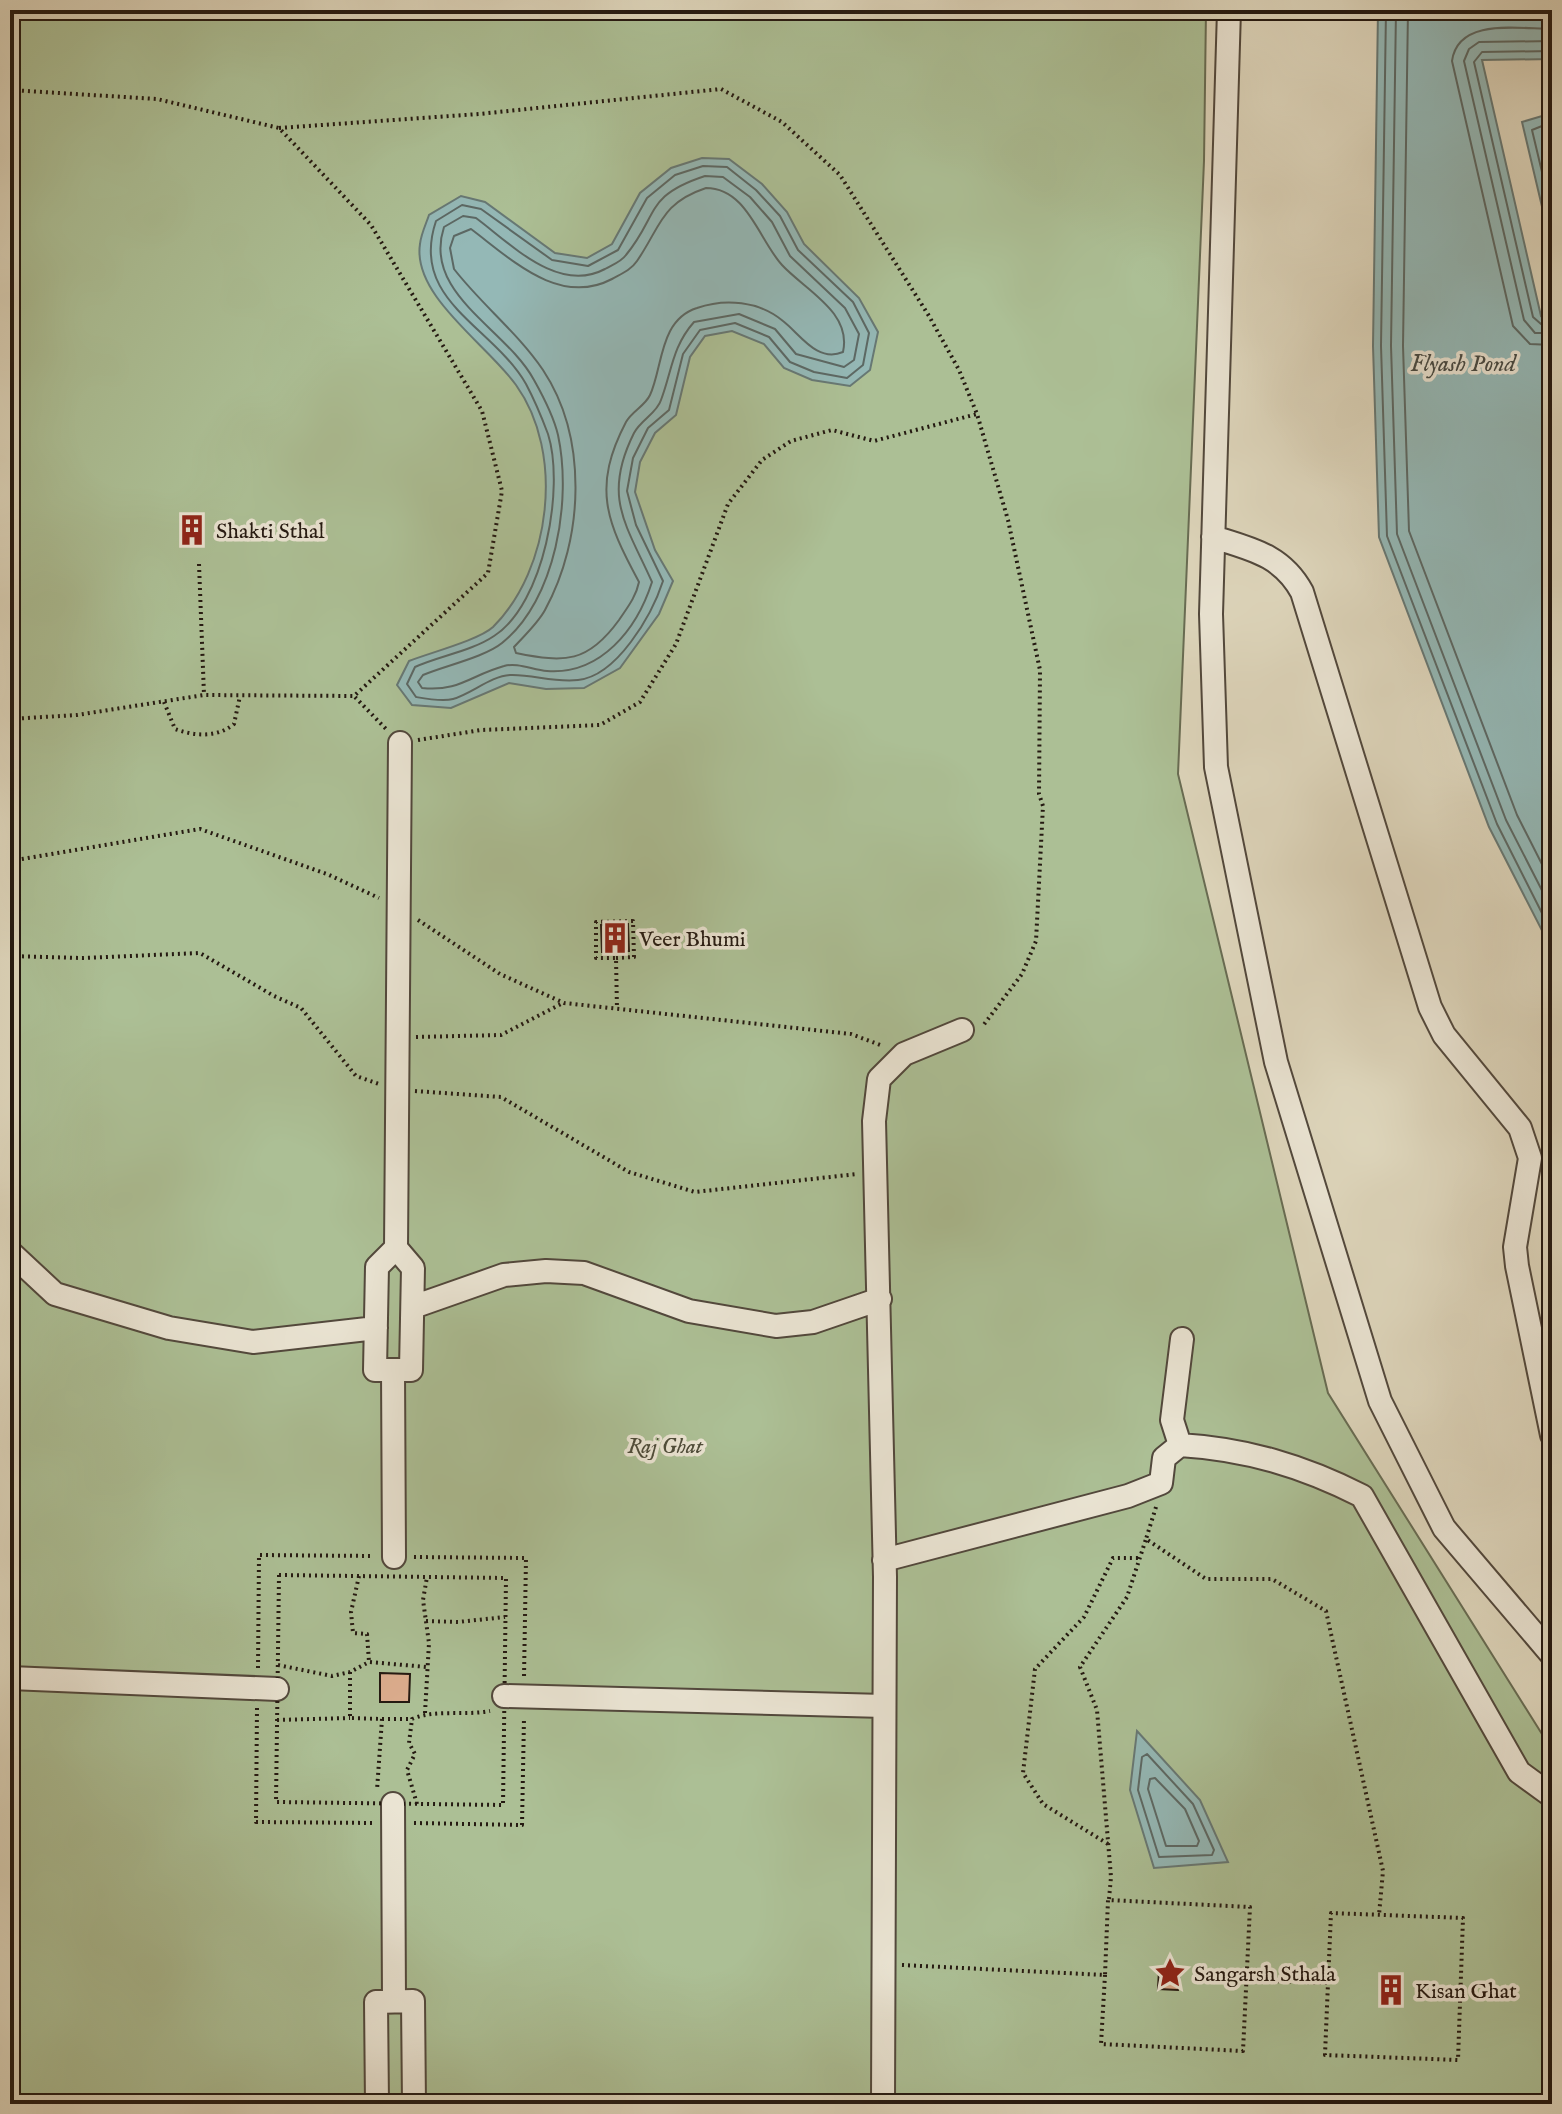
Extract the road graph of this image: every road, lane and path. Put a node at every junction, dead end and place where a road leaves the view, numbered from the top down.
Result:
1 (1229, 10) edge
2 (10, 90) edge
3 (279, 128) junction
4 (977, 414) junction
5 (1213, 537) junction
6 (199, 564) dead end
7 (204, 695) junction
8 (240, 695) junction
9 (354, 696) junction
10 (164, 702) junction
11 (10, 719) edge
12 (400, 743) junction
13 (10, 861) edge
14 (398, 907) junction
15 (10, 956) edge
16 (616, 958) junction
17 (564, 1003) junction
18 (617, 1009) junction
19 (962, 1030) joint
20 (397, 1037) junction
21 (904, 1054) junction
22 (397, 1090) junction
23 (875, 1171) junction
24 (396, 1248) junction
25 (10, 1252) edge
26 (880, 1299) junction
27 (413, 1307) junction
28 (376, 1328) junction
29 (10, 1332) edge
30 (1182, 1339) dead end
31 (393, 1370) junction
32 (10, 1381) edge
33 (1552, 1435) edge
34 (1180, 1445) junction
35 (1161, 1483) junction
36 (1146, 1539) junction
37 (394, 1557) junction
38 (1140, 1558) junction
39 (884, 1560) junction
40 (359, 1576) junction
41 (427, 1577) junction
42 (505, 1617) junction
43 (426, 1621) junction
44 (1552, 1655) edge
45 (369, 1662) junction
46 (277, 1665) junction
47 (427, 1667) junction
48 (350, 1672) junction
49 (10, 1678) edge
50 (257, 1678) joint
51 (222, 1687) junction
52 (277, 1689) junction
53 (514, 1700) junction
54 (257, 1701) dead end
55 (884, 1706) junction
56 (425, 1713) junction
57 (350, 1718) junction
58 (382, 1719) junction
59 (412, 1719) junction
60 (277, 1720) junction
61 (1552, 1796) edge
62 (385, 1804) junction
63 (417, 1804) junction
64 (1109, 1844) junction
65 (1108, 1900) junction
66 (1379, 1915) junction
67 (884, 1964) junction
68 (1105, 1975) junction
69 (1247, 1980) junction
70 (1328, 1983) junction
71 (394, 2001) junction
72 (377, 2104) edge
73 (414, 2104) edge
74 (883, 2104) edge

1 - 5 street
2 - 3 path
3 - 4 path
3 - 9 path
4 - 12 path
4 - 19 path
5 - 33 street
5 - 44 street
6 - 7 path
7 - 8 path
7 - 10 path
8 - 9 path
8 - 10 path
9 - 12 path
10 - 11 path
12 - 14 street
13 - 14 path
14 - 17 path
14 - 20 street
15 - 22 path
16 - 16 path
16 - 18 path
17 - 18 path
17 - 20 path
18 - 21 path
19 - 21 street
20 - 22 street
21 - 23 street
22 - 23 path
22 - 24 street
23 - 26 street
24 - 27 street
24 - 28 street
25 - 28 street
26 - 27 street
26 - 39 street
27 - 31 street
28 - 31 street
29 - 32 path
30 - 34 street
31 - 37 street
34 - 35 street
34 - 61 street
35 - 36 path
35 - 39 street
36 - 38 path
36 - 66 path
37 - 50 path
37 - 53 path
38 - 64 path
38 - 64 path
39 - 55 street
40 - 41 path
40 - 45 path
40 - 46 path
41 - 42 path
41 - 43 path
42 - 43 path
42 - 53 path
43 - 47 path
45 - 47 path
45 - 48 path
46 - 48 path
46 - 52 path
47 - 56 path
48 - 57 path
49 - 51 street
50 - 51 street
51 - 52 street
51 - 54 street
52 - 60 path
53 - 55 street
53 - 56 path
53 - 63 path
55 - 67 street
56 - 59 path
57 - 58 path
57 - 60 path
58 - 59 path
58 - 62 path
59 - 63 path
60 - 62 path
62 - 63 path
62 - 71 street
64 - 65 path
65 - 68 path
65 - 69 path
66 - 70 path
66 - 70 path
67 - 68 path
67 - 74 street
68 - 69 path
69 - 70 path
71 - 72 street
71 - 73 street

